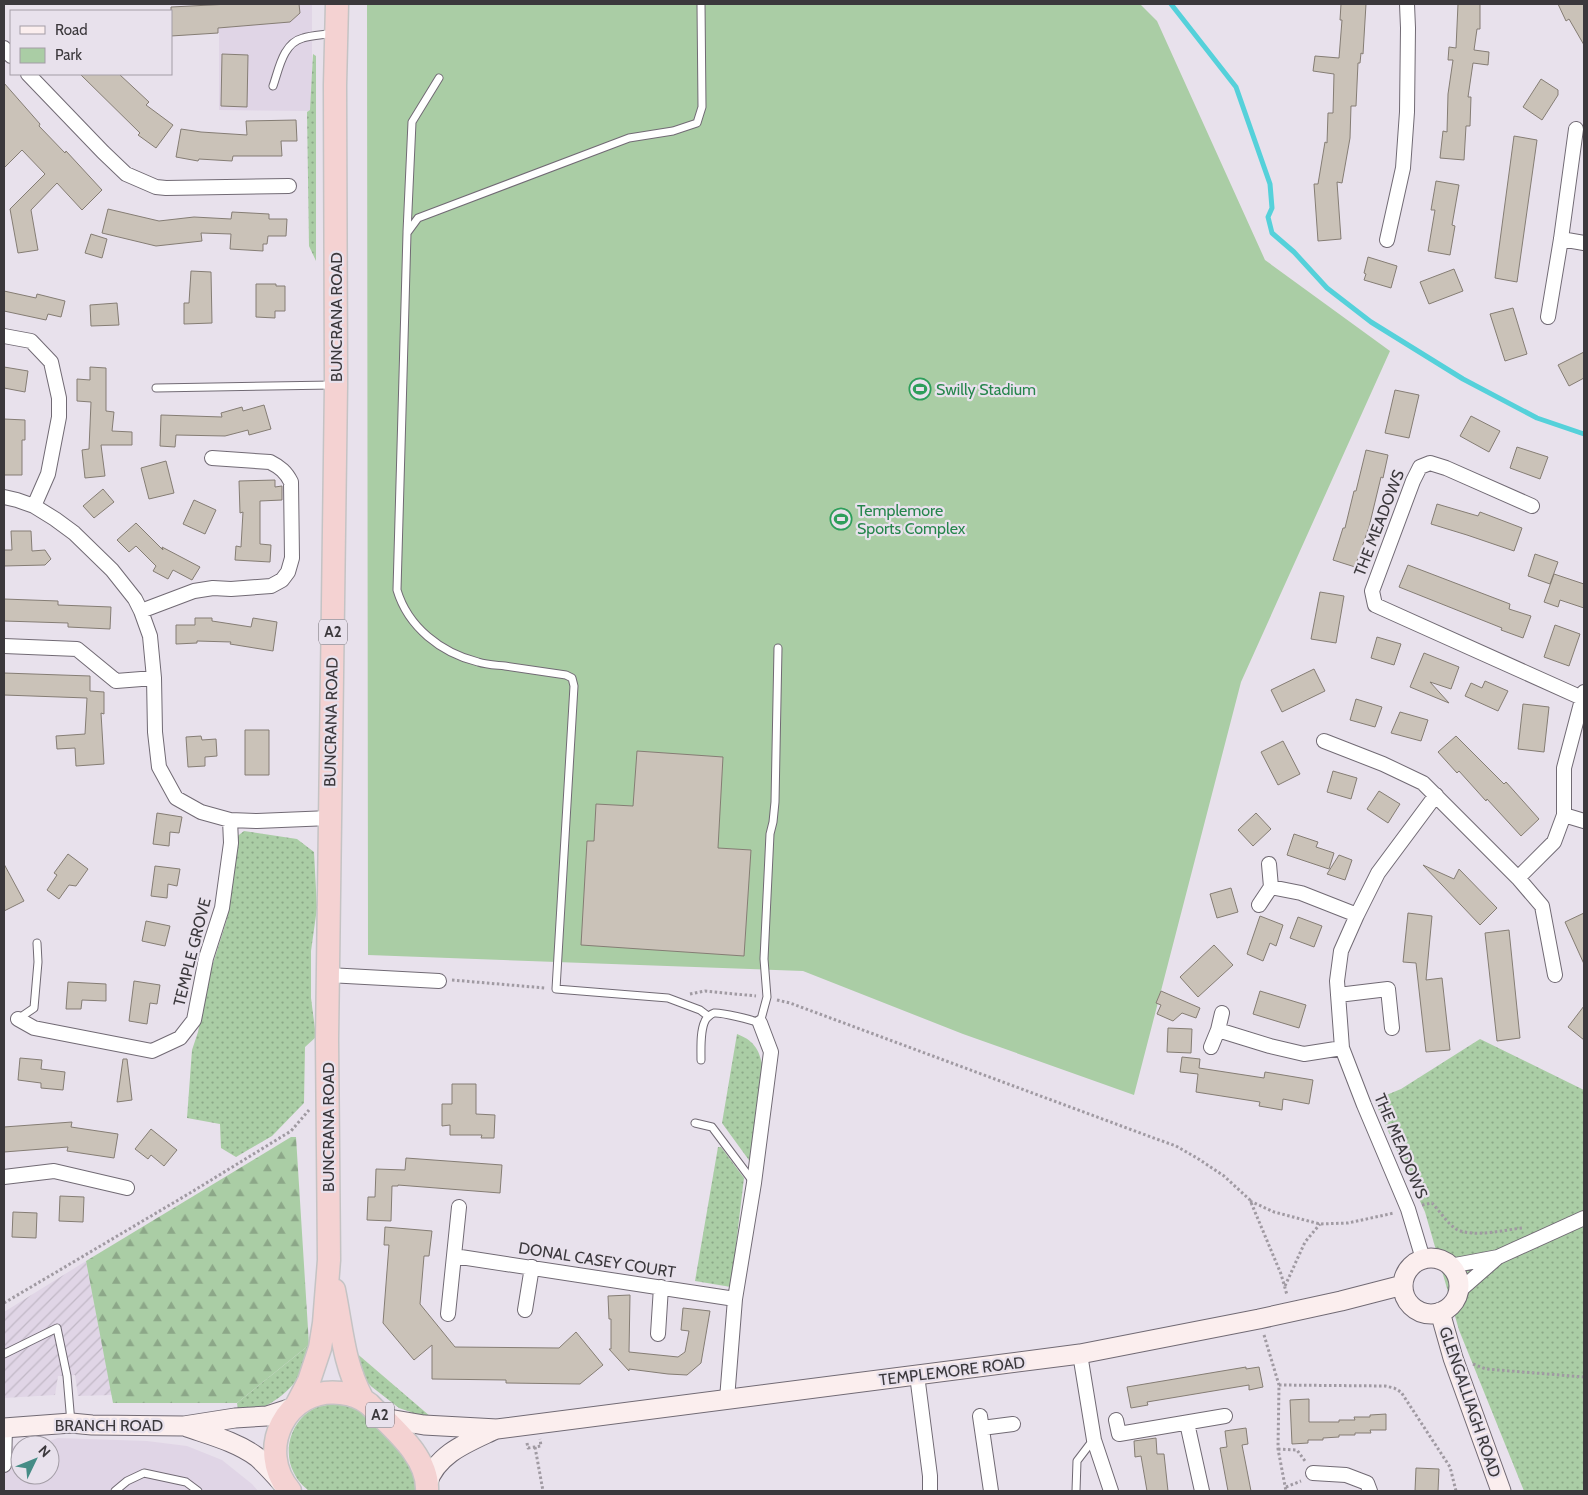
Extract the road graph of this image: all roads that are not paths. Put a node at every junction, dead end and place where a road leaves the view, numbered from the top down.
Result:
1 (337, 4) edge
2 (701, 4) edge
3 (1407, 4) edge
4 (336, 33) junction
5 (29, 75) edge
6 (439, 78) dead end
7 (273, 86) dead end
8 (1576, 129) dead end
9 (289, 186) dead end
10 (407, 233) junction
11 (1561, 239) junction
12 (1387, 240) dead end
13 (1584, 244) edge
14 (1548, 318) dead end
15 (4, 336) edge
16 (336, 385) junction
17 (156, 388) dead end
18 (212, 458) dead end
19 (4, 498) edge
20 (34, 506) junction
21 (1532, 506) dead end
22 (141, 611) junction
23 (4, 646) edge
24 (778, 648) dead end
25 (154, 678) junction
26 (1583, 695) edge
27 (1324, 741) dead end
28 (1436, 795) junction
29 (1564, 815) junction
30 (330, 818) junction
31 (230, 820) junction
32 (1584, 821) edge
33 (1269, 864) dead end
34 (1518, 878) junction
35 (1271, 887) junction
36 (1258, 905) dead end
37 (1357, 915) junction
38 (37, 943) dead end
39 (328, 975) junction
40 (1555, 975) dead end
41 (438, 981) road end
42 (1338, 995) junction
43 (1222, 1013) dead end
44 (708, 1016) junction
45 (18, 1020) joint
46 (760, 1023) junction
47 (1392, 1028) dead end
48 (1218, 1030) junction
49 (1211, 1047) dead end
50 (1342, 1048) junction
51 (701, 1060) dead end
52 (695, 1122) dead end
53 (4, 1176) edge
54 (754, 1183) junction
55 (127, 1188) dead end
56 (459, 1206) dead end
57 (1584, 1218) edge
58 (454, 1256) junction
59 (1498, 1256) junction
60 (1423, 1259) junction
61 (328, 1260) junction
62 (1450, 1266) junction
63 (532, 1268) junction
64 (1403, 1285) junction
65 (661, 1287) junction
66 (1458, 1292) junction
67 (735, 1298) junction
68 (525, 1310) dead end
69 (1440, 1312) junction
70 (448, 1314) dead end
71 (658, 1334) dead end
72 (4, 1354) edge
73 (1080, 1354) junction
74 (917, 1375) junction
75 (362, 1398) junction
76 (728, 1399) junction
77 (295, 1406) junction
78 (1225, 1416) dead end
79 (383, 1418) junction
80 (1116, 1420) dead end
81 (71, 1423) junction
82 (1187, 1423) junction
83 (1013, 1424) dead end
84 (184, 1426) junction
85 (5, 1428) edge
86 (497, 1429) junction
87 (1094, 1440) junction
88 (4, 1465) edge
89 (1313, 1473) dead end
90 (427, 1489) edge
91 (289, 1490) edge
92 (115, 1491) edge
93 (198, 1491) edge
94 (930, 1491) edge
95 (991, 1491) edge
96 (1076, 1491) edge
97 (1111, 1491) edge
98 (1202, 1491) edge
99 (1370, 1491) edge
100 (1501, 1491) edge

1 - 4 highway, BUNCRANA ROAD / A2
2 - 10 lane
3 - 12 street
4 - 7 lane
4 - 16 highway, BUNCRANA ROAD / A2
5 - 9 street
6 - 10 lane
8 - 11 street
10 - 44 lane
11 - 13 street
11 - 14 street
15 - 20 street
16 - 17 lane
16 - 30 highway, BUNCRANA ROAD / A2
18 - 22 street
19 - 20 street
20 - 22 street
21 - 26 street, THE MEADOWS
22 - 25 street
23 - 25 street
24 - 46 lane
25 - 31 street
26 - 29 street, THE MEADOWS
27 - 28 street
28 - 34 street
28 - 37 street, THE MEADOWS
29 - 32 street
29 - 34 street, THE MEADOWS
30 - 31 street
30 - 39 highway, BUNCRANA ROAD / A2
31 - 45 street, TEMPLE GROVE
33 - 35 street
34 - 40 street
35 - 36 street
35 - 37 street
37 - 42 street, THE MEADOWS
38 - 45 lane
39 - 41 street
39 - 61 highway, BUNCRANA ROAD / A2
42 - 47 street
42 - 50 street, THE MEADOWS
43 - 48 street
44 - 46 lane
44 - 51 lane
46 - 54 street
48 - 49 street
48 - 50 street
50 - 60 street, THE MEADOWS
52 - 54 lane
53 - 55 street
54 - 67 street
56 - 58 street
57 - 59 street
58 - 63 street, DONAL CASEY COURT
58 - 70 street
59 - 62 street
59 - 66 street
60 - 62 main road
60 - 64 main road
61 - 75 highway, BUNCRANA ROAD / A2
61 - 77 highway, BUNCRANA ROAD / A2
62 - 66 main road
63 - 65 street, DONAL CASEY COURT
63 - 68 street
64 - 69 main road
64 - 73 main road, TEMPLEMORE ROAD
65 - 67 street, DONAL CASEY COURT
65 - 71 street
66 - 69 main road
67 - 76 street
69 - 100 main road, GLENGALLIAGH ROAD
72 - 81 lane
73 - 74 main road, TEMPLEMORE ROAD
73 - 87 street
74 - 76 main road, TEMPLEMORE ROAD
74 - 94 street
75 - 77 highway, A2
75 - 79 highway, A2
76 - 86 main road, TEMPLEMORE ROAD
77 - 84 main road, BRANCH ROAD
77 - 91 highway, A2
78 - 82 street
79 - 86 main road, TEMPLEMORE ROAD
79 - 90 highway, A2
80 - 82 street
81 - 84 main road, BRANCH ROAD
81 - 85 main road, BRANCH ROAD
82 - 98 street
83 - 95 street
84 - 91 main road, BRANCH ROAD
85 - 88 street
86 - 90 main road, TEMPLEMORE ROAD
87 - 96 lane
87 - 97 street
89 - 99 street
92 - 93 lane

